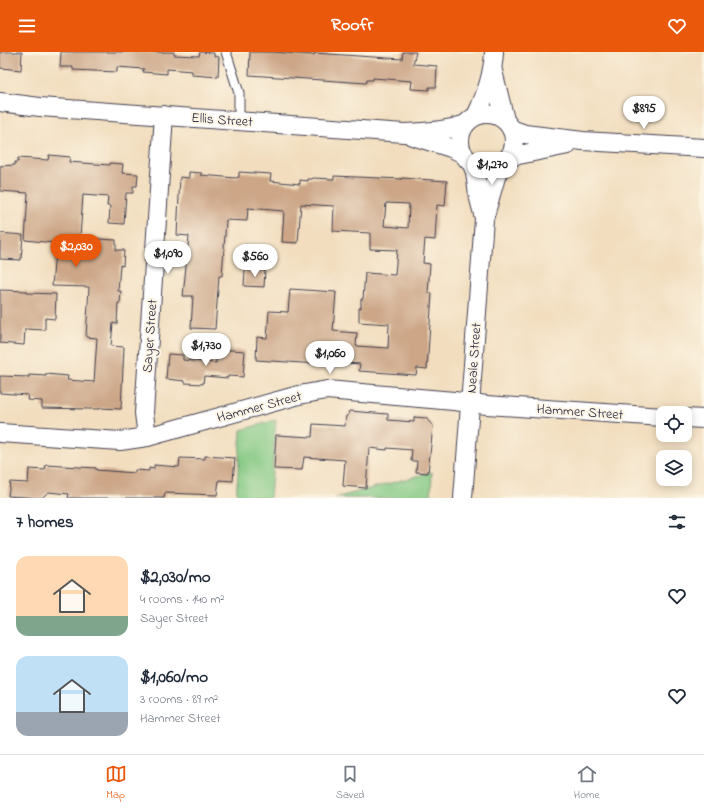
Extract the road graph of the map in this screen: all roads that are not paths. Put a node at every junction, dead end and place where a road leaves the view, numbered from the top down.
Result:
1 (226, 52) edge
2 (494, 52) edge
3 (493, 70) junction
4 (0, 102) edge
5 (40, 107) junction
6 (0, 115) edge
7 (164, 115) junction
8 (239, 120) junction
9 (472, 120) junction
10 (508, 124) junction
11 (404, 133) junction
12 (583, 142) junction
13 (704, 148) edge
14 (468, 158) junction
15 (505, 160) junction
16 (484, 219) junction
17 (470, 402) junction
18 (656, 417) edge
19 (692, 418) edge
20 (704, 419) edge
21 (0, 433) edge
22 (147, 437) junction
23 (463, 498) edge

1 - 8 lane
2 - 3 street
3 - 9 street
3 - 10 street
4 - 5 street, Ellis Street
5 - 6 street, Ellis Street
5 - 7 street, Ellis Street
7 - 8 street, Ellis Street
7 - 22 street, Sayer Street
8 - 11 street, Ellis Street
9 - 10 street
9 - 11 street, Ellis Street
9 - 14 street
10 - 12 street
10 - 15 street
11 - 14 street, Ellis Street
12 - 13 street
12 - 15 street
14 - 15 street
14 - 16 street, Neale Street
15 - 16 street, Neale Street
16 - 17 street, Neale Street
17 - 18 street, Hammer Street
17 - 22 street, Hammer Street
17 - 23 street, Neale Street
19 - 20 street
21 - 22 street, Hammer Street

